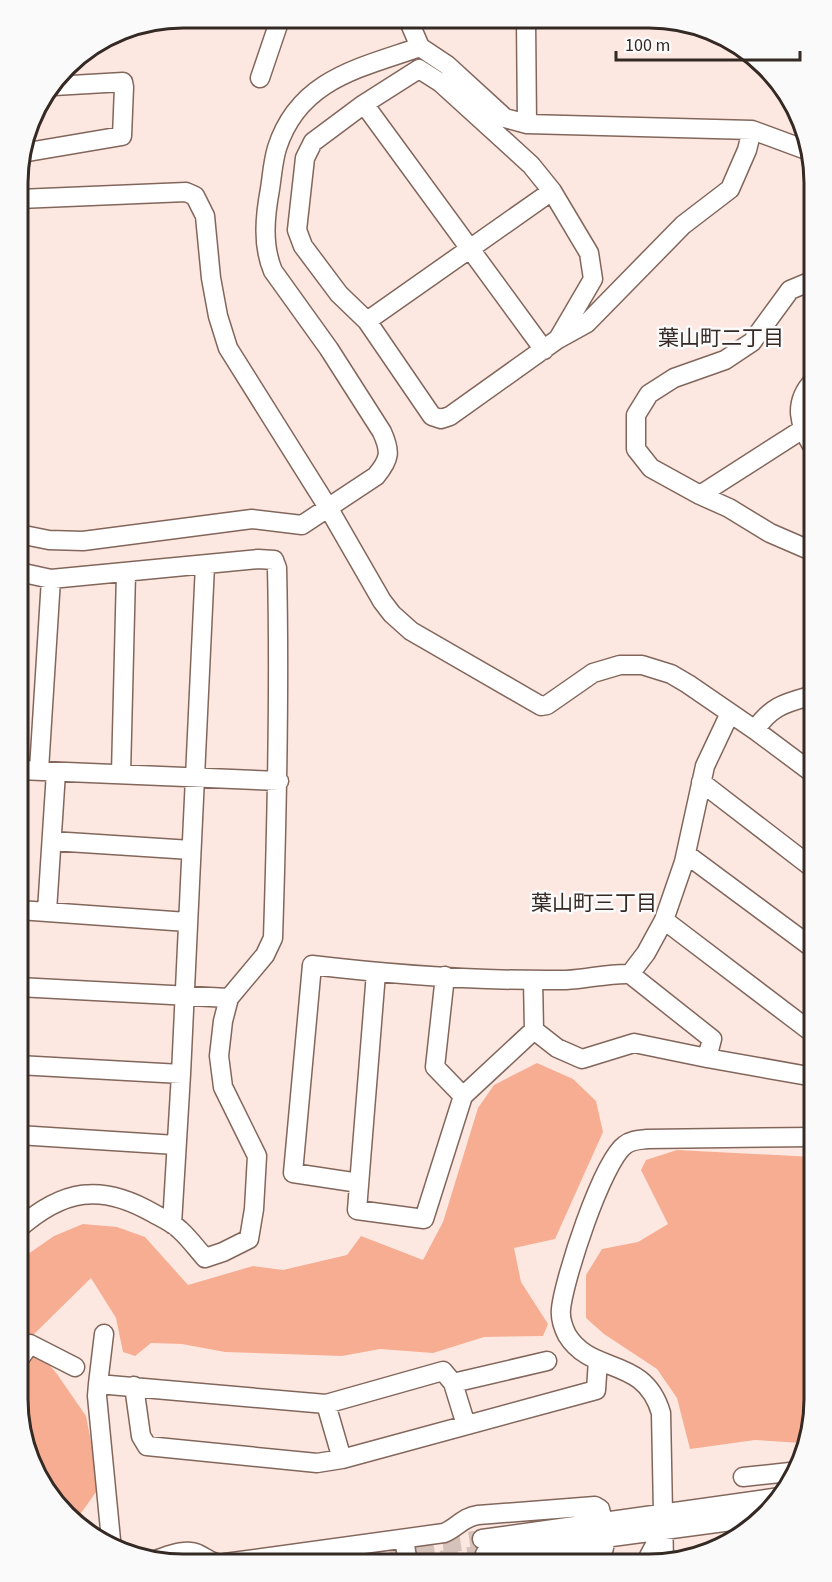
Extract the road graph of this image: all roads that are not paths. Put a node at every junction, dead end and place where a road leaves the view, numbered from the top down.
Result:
1 (277, 28) edge
2 (412, 28) edge
3 (526, 28) edge
4 (420, 47) junction
5 (260, 78) dead end
6 (64, 85) edge
7 (364, 104) junction
8 (527, 124) junction
9 (752, 130) junction
10 (799, 147) edge
11 (32, 151) edge
12 (552, 191) junction
13 (28, 199) edge
14 (470, 250) junction
15 (804, 284) edge
16 (367, 321) junction
17 (551, 344) junction
18 (804, 395) edge
19 (803, 429) joint
20 (700, 495) junction
21 (329, 508) junction
22 (28, 536) edge
23 (804, 548) edge
24 (205, 565) junction
25 (126, 573) junction
26 (28, 574) edge
27 (51, 579) junction
28 (804, 698) edge
29 (730, 714) junction
30 (755, 730) junction
31 (804, 766) edge
32 (28, 770) edge
33 (48, 771) junction
34 (121, 774) junction
35 (195, 777) junction
36 (279, 781) junction
37 (701, 782) junction
38 (52, 841) junction
39 (191, 850) junction
40 (686, 854) junction
41 (803, 861) edge
42 (28, 910) edge
43 (47, 911) junction
44 (664, 920) junction
45 (187, 922) junction
46 (803, 941) edge
47 (376, 973) junction
48 (630, 974) junction
49 (445, 976) junction
50 (533, 980) junction
51 (28, 987) edge
52 (183, 995) junction
53 (229, 998) junction
54 (803, 1026) edge
55 (534, 1030) junction
56 (707, 1058) junction
57 (28, 1066) edge
58 (181, 1074) junction
59 (803, 1075) edge
60 (463, 1096) junction
61 (28, 1136) edge
62 (803, 1137) edge
63 (176, 1144) junction
64 (359, 1183) junction
65 (28, 1220) edge
66 (172, 1224) junction
67 (104, 1334) dead end
68 (28, 1347) edge
69 (598, 1360) junction
70 (547, 1361) dead end
71 (75, 1367) dead end
72 (453, 1383) junction
73 (98, 1384) junction
74 (134, 1386) junction
75 (326, 1404) junction
76 (466, 1425) junction
77 (342, 1459) junction
78 (785, 1473) edge
79 (743, 1477) dead end
80 (765, 1500) edge
81 (746, 1518) edge
82 (663, 1522) junction
83 (603, 1529) junction
84 (111, 1535) edge
85 (404, 1539) junction
86 (484, 1547) tunnel mouth
87 (664, 1553) edge
88 (180, 1554) edge
89 (197, 1554) edge
90 (292, 1554) edge
91 (406, 1554) edge
92 (600, 1554) edge
93 (650, 1554) edge

1 - 5 street
2 - 4 street
3 - 8 street
4 - 8 street
4 - 21 street
6 - 11 street
7 - 12 street
7 - 14 street
7 - 16 street
8 - 9 street
9 - 10 street
9 - 17 street
12 - 14 street
12 - 17 street
13 - 21 street
14 - 16 street
14 - 17 street
15 - 20 street
16 - 17 street
18 - 19 street
19 - 20 street
20 - 23 street
21 - 22 street
21 - 29 street
24 - 25 street
24 - 35 street
24 - 36 street
25 - 27 street
25 - 34 street
26 - 27 street
27 - 33 street
28 - 30 street
29 - 30 street
29 - 37 street
30 - 31 street
32 - 33 street
33 - 34 street
33 - 38 street
34 - 35 street
35 - 36 street
35 - 39 street
36 - 53 street
37 - 40 street
37 - 41 street
38 - 39 street
38 - 43 street
39 - 45 street
40 - 44 street
40 - 46 street
42 - 43 street
43 - 45 street
44 - 48 street
44 - 54 street
45 - 52 street
47 - 49 street
47 - 64 street
47 - 64 street
48 - 50 street
48 - 56 street
49 - 50 street
49 - 60 street
50 - 55 street
51 - 52 street
52 - 53 street
52 - 58 street
53 - 66 street
55 - 56 street
55 - 60 street
56 - 59 street
57 - 58 street
58 - 63 street
60 - 64 street
61 - 63 street
62 - 69 street
63 - 66 street
65 - 66 street
67 - 73 street
68 - 71 street
69 - 76 street
69 - 82 street
70 - 72 street
72 - 75 street
72 - 76 street
73 - 74 street
73 - 84 street
74 - 75 street
74 - 77 street
75 - 77 street
76 - 77 street
78 - 79 street
80 - 82 street
81 - 82 street
82 - 83 street
82 - 87 street
82 - 93 street
83 - 85 street
83 - 86 street
83 - 92 street
85 - 90 street
85 - 91 street
88 - 89 street

